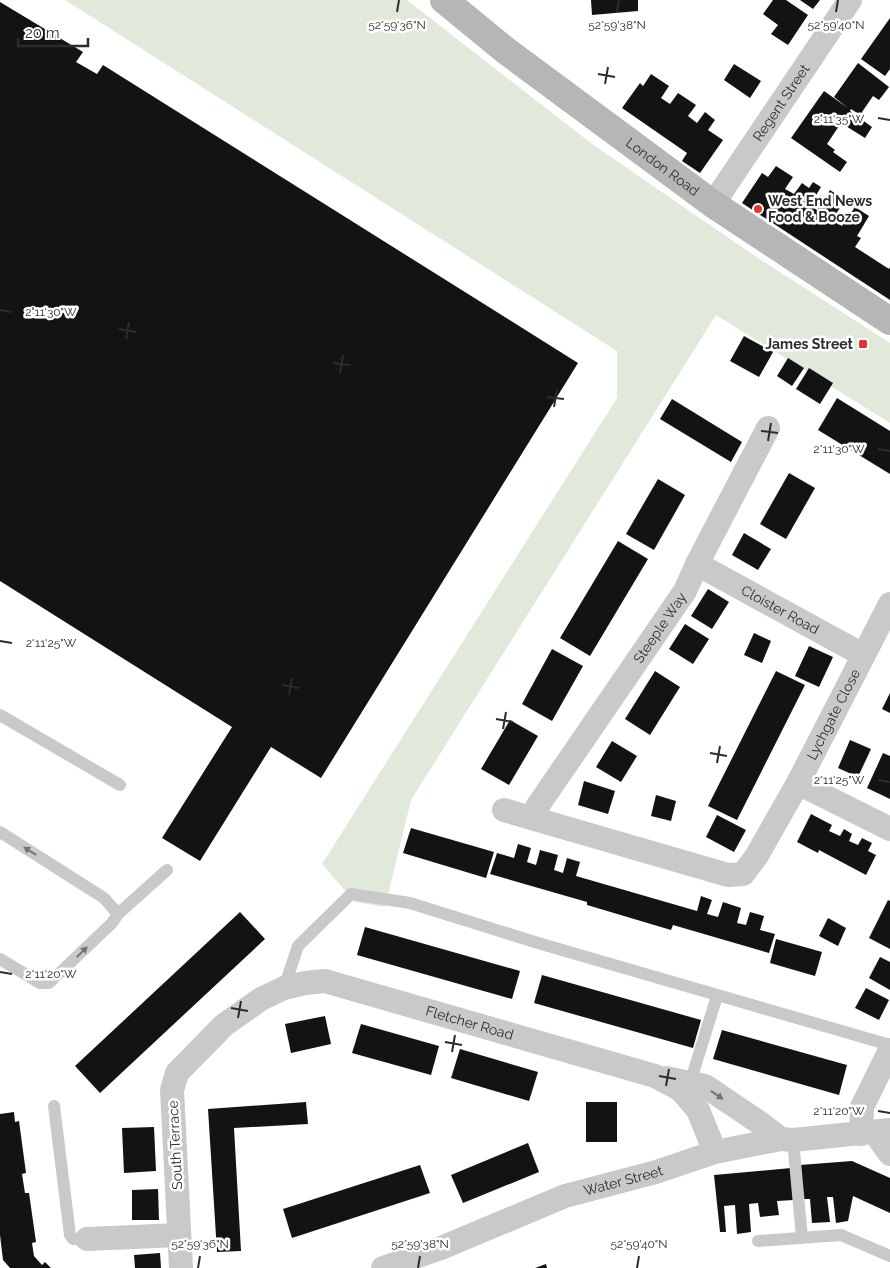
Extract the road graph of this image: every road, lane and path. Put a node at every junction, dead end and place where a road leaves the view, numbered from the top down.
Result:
1 (444, 0) edge
2 (850, 0) edge
3 (713, 204) junction
4 (890, 321) edge
5 (768, 428) dead end
6 (696, 564) junction
7 (890, 604) edge
8 (863, 655) junction
9 (0, 715) edge
10 (798, 784) junction
11 (120, 785) dead end
12 (504, 810) dead end
13 (531, 817) junction
14 (890, 830) edge
15 (0, 832) edge
16 (167, 870) dead end
17 (118, 914) junction
18 (0, 959) edge
19 (284, 988) junction
20 (717, 996) junction
21 (890, 1045) edge
22 (890, 1050) edge
23 (655, 1076) junction
24 (690, 1083) junction
25 (54, 1106) dead end
26 (875, 1132) edge
27 (787, 1140) junction
28 (715, 1152) junction
29 (890, 1154) edge
30 (179, 1235) junction
31 (802, 1238) junction
32 (87, 1239) joint
33 (758, 1241) dead end
34 (890, 1256) edge
35 (181, 1268) edge
36 (383, 1268) edge

1 - 3 main road, London Road
2 - 3 street, Regent Street
3 - 4 main road, London Road
5 - 6 street, Steeple Way
6 - 8 street, Cloister Road
6 - 13 street, Steeple Way
7 - 8 street, Lychgate Close
8 - 10 street, Lychgate Close
9 - 11 lane
10 - 13 street, Lychgate Close
10 - 14 street
12 - 13 street
17 -> 15 lane
16 - 17 lane
18 -> 17 lane
19 - 20 lane
19 - 23 street, Fletcher Road
19 - 30 street, South Terrace
20 - 21 lane
20 - 24 lane
22 - 26 street
23 - 24 street, Fletcher Road
23 - 28 street, Fletcher Road
24 -> 27 street, Fletcher Road
25 - 32 lane
26 - 27 street, Water Street
26 - 29 street
27 - 28 street, Water Street
27 - 31 lane
28 - 36 street, Water Street
30 - 32 street
30 - 35 street, South Terrace
31 - 33 lane
31 - 34 lane

